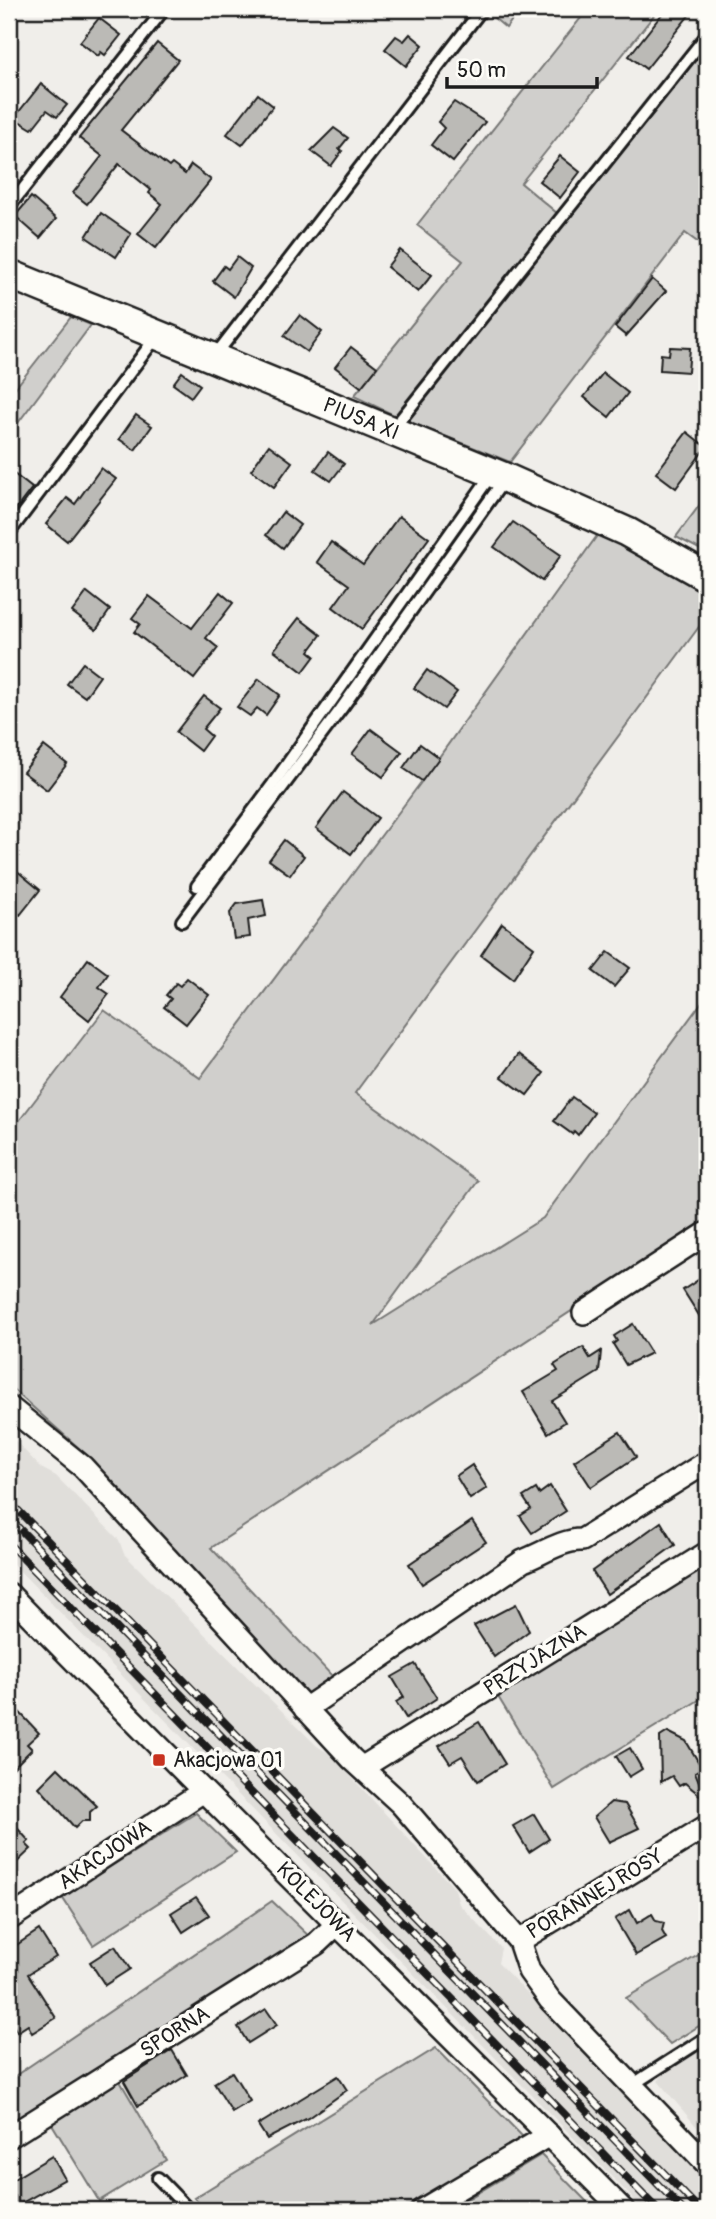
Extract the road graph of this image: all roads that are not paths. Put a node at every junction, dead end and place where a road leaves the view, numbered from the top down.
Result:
1 (164, 9) edge
2 (482, 9) edge
3 (707, 35) edge
4 (9, 207) edge
5 (9, 274) edge
6 (157, 335) junction
7 (213, 359) junction
8 (391, 431) junction
9 (499, 475) junction
10 (9, 533) edge
11 (707, 577) edge
12 (197, 886) dead end
13 (182, 921) dead end
14 (707, 1233) edge
15 (584, 1313) dead end
16 (9, 1407) edge
17 (707, 1462) edge
18 (707, 1553) edge
19 (9, 1594) edge
20 (305, 1709) junction
21 (363, 1767) junction
22 (202, 1792) junction
23 (707, 1826) edge
24 (9, 1919) edge
25 (338, 1923) junction
26 (519, 1941) junction
27 (707, 2037) edge
28 (632, 2085) junction
29 (549, 2135) junction
30 (9, 2137) edge
31 (707, 2164) edge
32 (158, 2178) dead end
33 (189, 2210) edge
34 (422, 2210) edge
35 (623, 2210) edge

1 - 4 lane
2 - 7 lane
3 - 8 lane
5 - 6 street, PIUSA XI
6 - 7 street, PIUSA XI
6 - 10 lane
7 - 8 street, PIUSA XI
8 - 9 street, PIUSA XI
9 - 11 street, PIUSA XI
9 - 12 lane
9 - 13 lane
14 - 15 street
16 - 20 street
17 - 20 street
18 - 21 street, PRZYJAZNA
19 - 22 street, KOLEJOWA
20 - 21 street
21 - 26 street
22 - 24 street, AKACJOWA
22 - 25 street, KOLEJOWA
23 - 26 street, PORANNEJ ROSY
25 - 29 street, KOLEJOWA
25 - 30 street, SPORNA
26 - 28 street
27 - 28 lane
28 - 31 street
29 - 34 street
29 - 35 street, KOLEJOWA
32 - 33 lane

